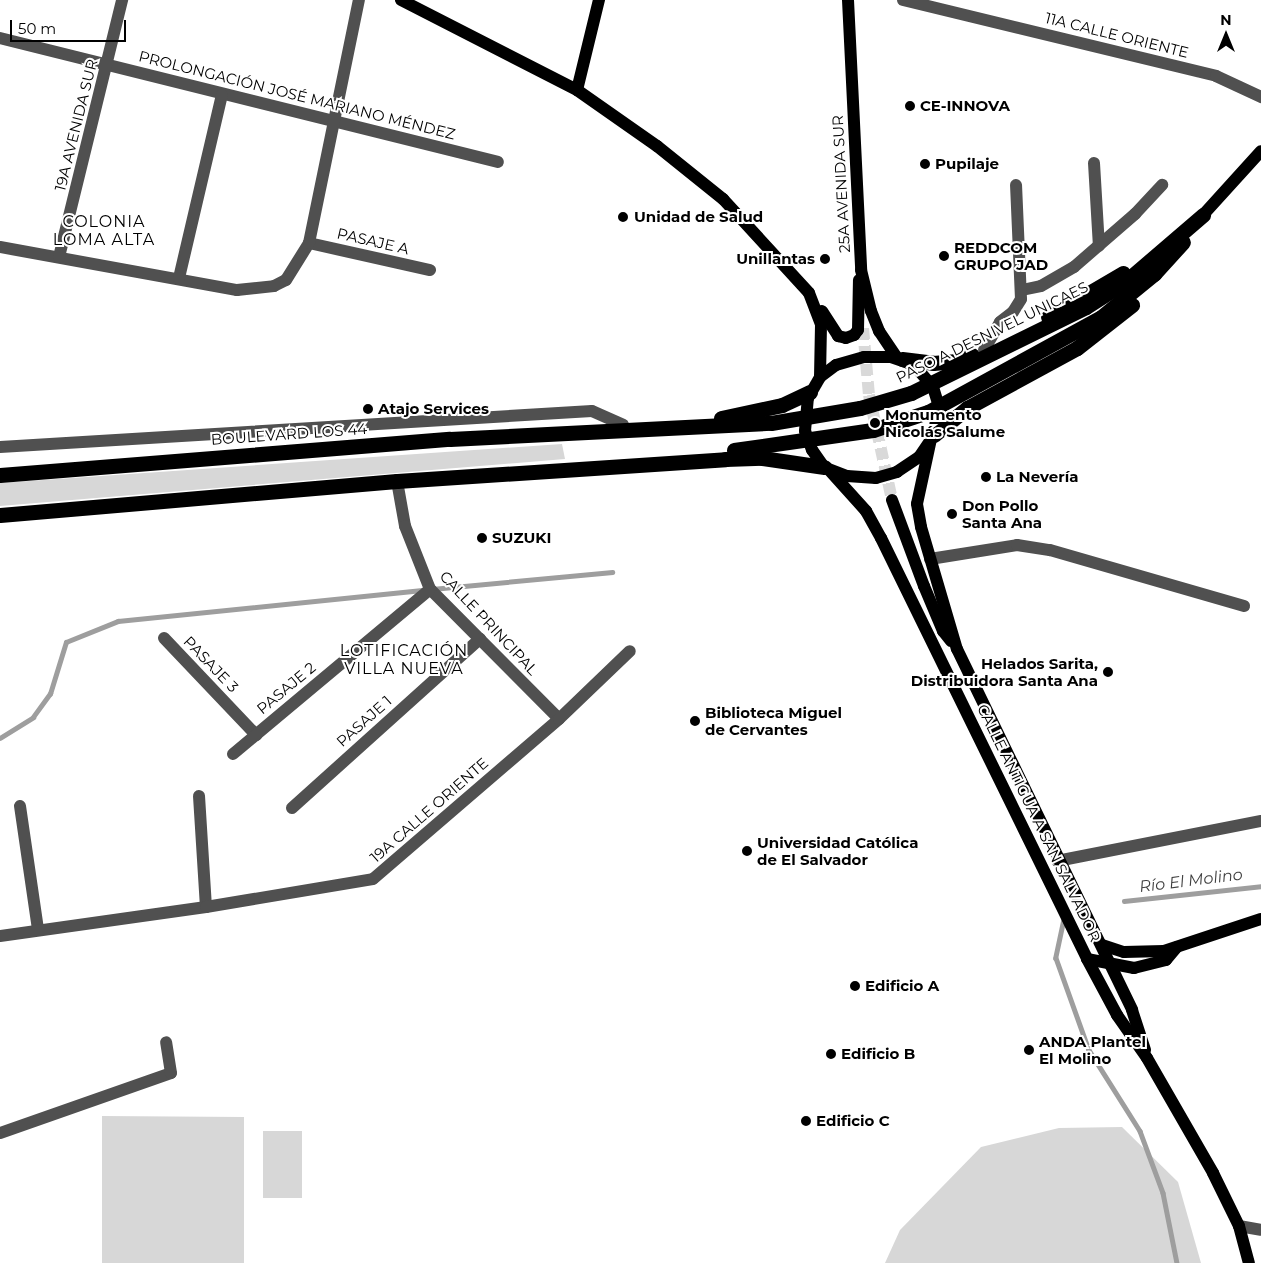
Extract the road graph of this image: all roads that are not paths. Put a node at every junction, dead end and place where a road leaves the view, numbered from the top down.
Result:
1 (122, 0) edge
2 (359, 0) edge
3 (401, 0) edge
4 (599, 0) edge
5 (848, 0) edge
6 (903, 0) edge
7 (0, 38) edge
8 (108, 66) junction
9 (578, 90) junction
10 (222, 95) junction
11 (1261, 97) edge
12 (336, 122) junction
13 (1261, 151) edge
14 (498, 162) dead end
15 (1094, 163) dead end
16 (1162, 184) dead end
17 (1016, 185) dead end
18 (1203, 215) joint
19 (309, 243) junction
20 (1099, 246) junction
21 (0, 247) edge
22 (1169, 252) junction
23 (860, 253) junction
24 (59, 257) junction
25 (430, 270) dead end
26 (861, 270) junction
27 (179, 278) junction
28 (802, 283) junction
29 (1022, 290) junction
30 (863, 328) tunnel mouth
31 (1028, 328) junction
32 (984, 350) junction
33 (900, 359) junction
34 (1049, 363) junction
35 (820, 377) junction
36 (810, 392) junction
37 (623, 426) junction
38 (581, 432) junction
39 (932, 437) junction
40 (0, 447) edge
41 (827, 469) junction
42 (546, 470) junction
43 (0, 475) edge
44 (397, 481) junction
45 (892, 500) tunnel mouth
46 (0, 515) edge
47 (930, 559) junction
48 (430, 589) junction
49 (1244, 606) dead end
50 (164, 638) dead end
51 (480, 639) junction
52 (957, 649) junction
53 (630, 651) dead end
54 (559, 719) junction
55 (256, 735) junction
56 (233, 754) dead end
57 (198, 796) dead end
58 (20, 806) dead end
59 (292, 808) dead end
60 (1261, 821) edge
61 (1057, 861) junction
62 (206, 907) junction
63 (1261, 919) edge
64 (38, 930) junction
65 (0, 936) edge
66 (1102, 945) junction
67 (1178, 945) junction
68 (1088, 959) junction
69 (1111, 965) junction
70 (166, 1042) dead end
71 (1147, 1058) junction
72 (0, 1132) edge
73 (1239, 1226) junction
74 (1261, 1230) edge
75 (1249, 1263) edge

1 - 8 street, 19A AVENIDA SUR
2 - 12 street
3 - 9 main road
4 - 9 main road
5 - 23 main road, 25A AVENIDA SUR
6 - 11 street, 11A CALLE ORIENTE
7 - 8 street, PROLONGACIÓN JOSÉ MARIANO MÉNDEZ
8 - 10 street, PROLONGACIÓN JOSÉ MARIANO MÉNDEZ
8 - 24 street, 19A AVENIDA SUR
9 - 28 main road
10 - 12 street, PROLONGACIÓN JOSÉ MARIANO MÉNDEZ
10 - 27 street
12 - 14 street, PROLONGACIÓN JOSÉ MARIANO MÉNDEZ
12 - 19 street
13 - 18 main road
15 - 20 street
16 - 20 street
17 - 29 street
18 - 22 highway, PASO A DESNIVEL UNICAES
19 - 25 street, PASAJE A
19 - 27 street
20 - 29 street
21 - 24 street
22 - 31 highway
22 - 34 highway
22 - 38 highway, PASO A DESNIVEL UNICAES
22 - 42 highway, PASO A DESNIVEL UNICAES
23 - 26 main road, 25A AVENIDA SUR
23 - 28 main road
24 - 27 street
26 - 30 main road
26 - 33 main road, 25A AVENIDA SUR
28 - 35 main road
29 - 32 street
31 - 32 highway
31 - 34 highway
32 - 33 highway
33 - 35 main road
33 - 39 main road
34 - 39 highway
35 - 36 main road
36 - 37 highway
36 - 41 main road
37 - 38 highway
37 - 40 street
38 - 43 highway, BOULEVARD LOS 44
39 - 41 main road
39 - 47 main road, CALLE ANTIGUA A SAN SALVADOR
41 - 42 highway
41 - 68 main road, CALLE ANTIGUA A SAN SALVADOR
42 - 44 highway
44 - 46 highway
44 - 48 street, CALLE PRINCIPAL
45 - 52 main road
47 - 49 street
47 - 52 main road, CALLE ANTIGUA A SAN SALVADOR
48 - 51 street, CALLE PRINCIPAL
48 - 55 street, PASAJE 2
50 - 55 street, PASAJE 3
51 - 54 street, CALLE PRINCIPAL
51 - 59 street, PASAJE 1
52 - 61 main road, CALLE ANTIGUA A SAN SALVADOR
53 - 54 street, 19A CALLE ORIENTE
54 - 62 street, 19A CALLE ORIENTE
55 - 56 street, PASAJE 2
57 - 62 street
58 - 64 street
60 - 61 street
61 - 66 main road, CALLE ANTIGUA A SAN SALVADOR
62 - 64 street, 19A CALLE ORIENTE
63 - 67 main road
64 - 65 street, 19A CALLE ORIENTE
66 - 67 main road
66 - 69 main road, CALLE ANTIGUA A SAN SALVADOR
67 - 69 main road
68 - 69 main road
68 - 71 main road, CALLE ANTIGUA A SAN SALVADOR
69 - 71 main road, CALLE ANTIGUA A SAN SALVADOR
70 - 72 street
71 - 73 main road, CALLE ANTIGUA A SAN SALVADOR
73 - 74 street
73 - 75 main road, CALLE ANTIGUA A SAN SALVADOR

